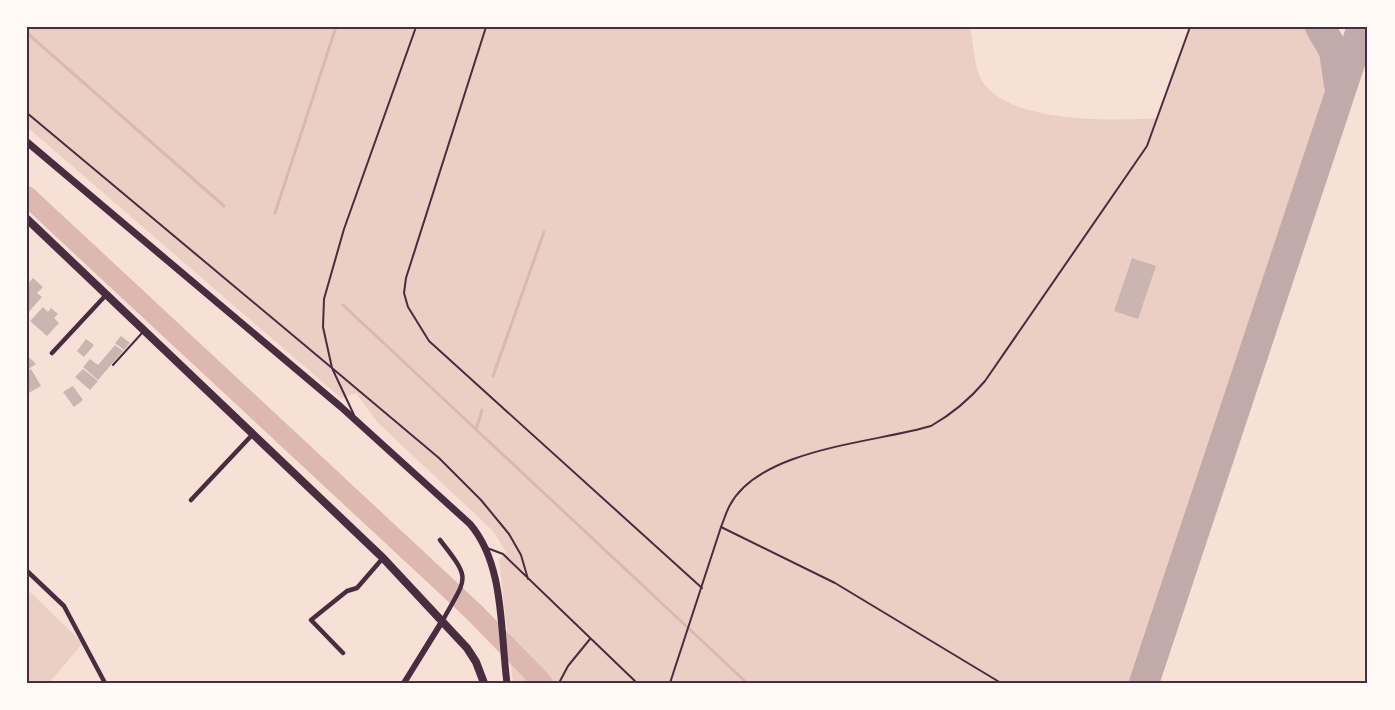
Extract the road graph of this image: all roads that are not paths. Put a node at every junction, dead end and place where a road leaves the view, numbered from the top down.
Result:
1 (416, 27) edge
2 (486, 27) edge
3 (1190, 27) edge
4 (27, 113) edge
5 (27, 142) edge
6 (27, 219) edge
7 (106, 295) junction
8 (144, 331) junction
9 (52, 353) dead end
10 (112, 365) dead end
11 (332, 368) junction
12 (355, 419) junction
13 (253, 434) junction
14 (190, 500) dead end
15 (721, 527) junction
16 (440, 540) dead end
17 (487, 548) junction
18 (383, 558) junction
19 (27, 571) edge
20 (528, 579) junction
21 (702, 588) junction
22 (443, 620) junction
23 (590, 639) junction
24 (343, 653) dead end
25 (105, 683) edge
26 (404, 683) edge
27 (484, 683) edge
28 (507, 683) edge
29 (559, 683) edge
30 (637, 683) edge
31 (670, 683) edge
32 (1001, 683) edge

1 - 11 lane
2 - 21 lane
3 - 15 lane
4 - 11 lane
5 - 12 main road
6 - 7 main road
7 - 8 main road
7 - 9 street
8 - 10 lane
8 - 13 main road
11 - 12 lane
11 - 20 lane
12 - 17 main road
13 - 14 street
13 - 18 main road
15 - 21 lane
15 - 32 lane
16 - 22 street
17 - 20 lane
17 - 28 main road
18 - 22 main road
18 - 24 street
19 - 25 street
20 - 23 lane
21 - 31 lane
22 - 26 street
22 - 27 main road
23 - 29 lane
23 - 30 lane

